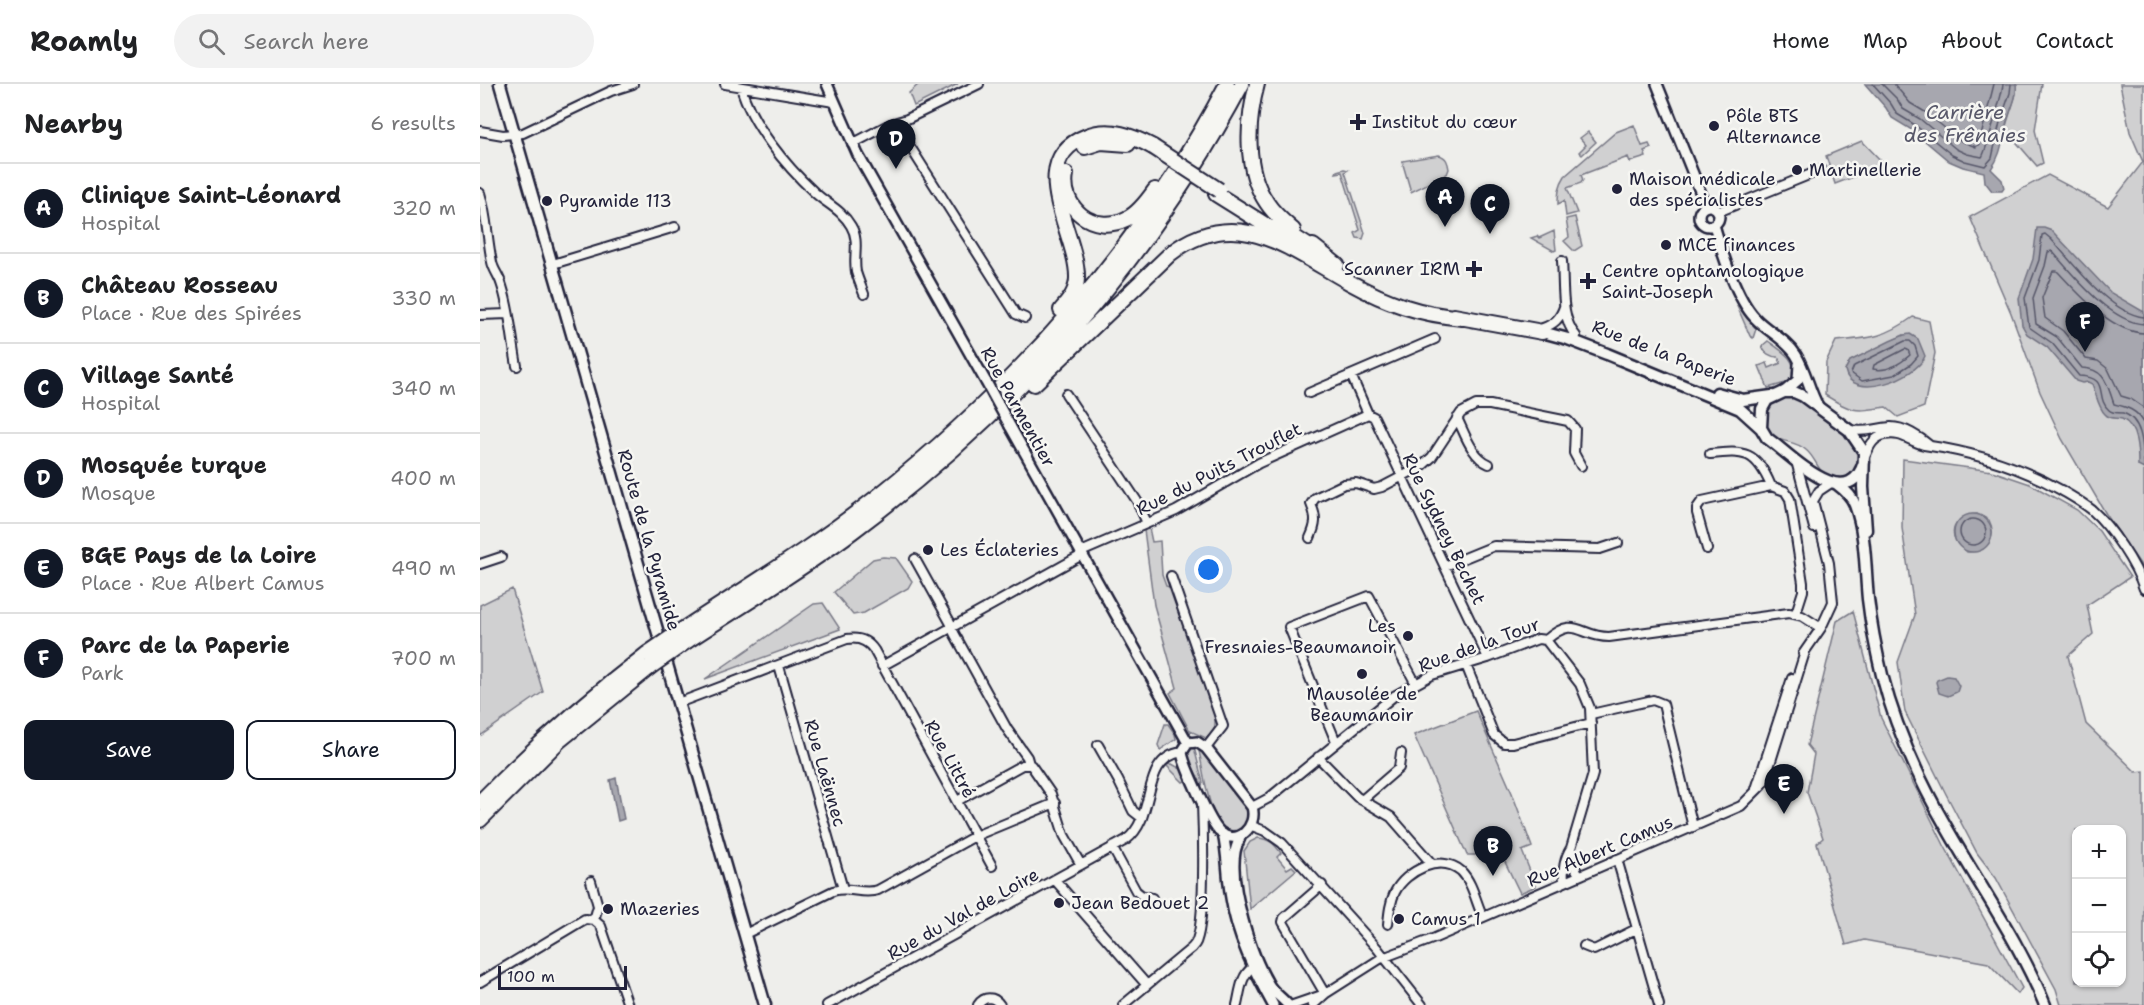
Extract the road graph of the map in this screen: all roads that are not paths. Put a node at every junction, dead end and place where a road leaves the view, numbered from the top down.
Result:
1 (500, 84) edge
2 (633, 84) edge
3 (725, 84) edge
4 (827, 84) edge
5 (978, 84) edge
6 (1225, 84) edge
7 (1242, 84) edge
8 (1257, 84) edge
9 (1657, 84) edge
10 (741, 87) junction
11 (761, 87) edge
12 (834, 102) junction
13 (895, 123) junction
14 (480, 131) edge
15 (515, 134) junction
16 (852, 144) junction
17 (1152, 150) junction
18 (1821, 170) dead end
19 (1218, 192) junction
20 (480, 193) edge
21 (1706, 206) junction
22 (1718, 212) junction
23 (482, 221) edge
24 (1714, 225) junction
25 (675, 227) dead end
26 (1562, 261) dead end
27 (553, 264) junction
28 (1337, 265) junction
29 (864, 294) dead end
30 (1403, 300) junction
31 (1565, 303) junction
32 (508, 314) junction
33 (480, 315) edge
34 (1025, 318) dead end
35 (1462, 318) junction
36 (1542, 330) junction
37 (1576, 336) junction
38 (1435, 339) dead end
39 (1800, 361) junction
40 (517, 366) dead end
41 (1351, 375) junction
42 (1309, 393) dead end
43 (1779, 393) junction
44 (1066, 394) dead end
45 (1820, 408) junction
46 (1369, 415) junction
47 (1456, 418) junction
48 (1761, 428) junction
49 (1849, 429) junction
50 (1929, 445) junction
51 (1710, 454) dead end
52 (1864, 459) junction
53 (1796, 460) junction
54 (1490, 464) dead end
55 (935, 466) junction
56 (1581, 466) dead end
57 (903, 476) junction
58 (1401, 476) junction
59 (1834, 484) junction
60 (1771, 486) junction
61 (1147, 523) junction
62 (1310, 538) dead end
63 (1618, 543) dead end
64 (1707, 549) dead end
65 (1081, 553) junction
66 (501, 557) dead end
67 (915, 559) dead end
68 (480, 564) edge
69 (1445, 566) junction
70 (1866, 570) junction
71 (1171, 576) dead end
72 (1831, 579) junction
73 (2144, 589) edge
74 (1796, 614) junction
75 (952, 627) junction
76 (1821, 628) junction
77 (684, 636) junction
78 (1546, 640) junction
79 (1488, 658) junction
80 (648, 661) junction
81 (1466, 665) junction
82 (778, 666) junction
83 (882, 666) junction
84 (1416, 684) junction
85 (678, 703) junction
86 (1591, 714) junction
87 (1591, 723) junction
88 (1336, 742) junction
89 (1188, 743) junction
90 (1098, 745) dead end
91 (1206, 748) junction
92 (1182, 752) junction
93 (1401, 753) dead end
94 (1318, 757) junction
95 (1029, 764) junction
96 (1201, 798) junction
97 (1362, 800) junction
98 (957, 801) junction
99 (480, 802) edge
100 (1054, 803) junction
101 (1252, 807) junction
102 (1142, 818) junction
103 (480, 820) edge
104 (1252, 825) junction
105 (1693, 827) junction
106 (1222, 834) junction
107 (1241, 835) junction
108 (975, 837) junction
109 (1112, 848) junction
110 (1571, 848) junction
111 (1617, 859) junction
112 (1432, 864) junction
113 (1081, 865) junction
114 (992, 866) dead end
115 (1579, 875) junction
116 (1055, 880) junction
117 (591, 882) dead end
118 (1564, 882) junction
119 (1322, 885) junction
120 (843, 889) junction
121 (1152, 898) dead end
122 (1483, 917) junction
123 (594, 920) junction
124 (1388, 924) dead end
125 (1636, 929) junction
126 (745, 934) junction
127 (1584, 946) dead end
128 (1384, 957) junction
129 (1252, 968) junction
130 (480, 982) edge
131 (1146, 984) junction
132 (1325, 994) junction
133 (628, 1005) edge
134 (765, 1005) edge
135 (827, 1005) edge
136 (978, 1005) edge
137 (1000, 1005) edge
138 (1123, 1005) edge
139 (1237, 1005) edge
140 (1273, 1005) edge
141 (1288, 1005) edge
142 (1293, 1005) edge
143 (1312, 1005) edge
144 (1422, 1005) edge
145 (1659, 1005) edge
146 (2045, 1005) edge

1 - 15 main road, Route de la Pyramide
2 - 15 street
3 - 10 street
4 - 12 street, Rue Parmentier
5 - 13 street
6 - 17 highway
6 - 57 highway
7 - 55 highway
8 - 28 highway
9 - 21 street
10 - 11 street
10 - 29 street
11 - 12 street
12 - 16 street, Rue Parmentier
13 - 16 street
13 - 34 street
14 - 15 street
15 - 27 main road, Route de la Pyramide
16 - 65 street, Rue Parmentier, bridge
17 - 19 highway
17 - 57 highway
18 - 22 street
19 - 28 highway
19 - 30 highway
20 - 23 street
21 - 22 street
21 - 24 street
22 - 24 street
23 - 32 street
24 - 39 street
25 - 27 street
26 - 31 street
27 - 85 main road, Route de la Pyramide
28 - 30 highway
30 - 35 highway
30 - 36 highway
31 - 36 street
31 - 37 street
32 - 33 street
32 - 40 street
35 - 36 highway
35 - 55 highway
36 - 37 main road, Rue de la Paperie
36 - 48 main road
37 - 43 main road, Rue de la Paperie
38 - 41 street
39 - 43 street
39 - 45 street
41 - 42 street
41 - 46 street, Rue Sydney Bechet
43 - 45 main road
43 - 48 main road
44 - 61 street
45 - 49 main road
46 - 58 street, Rue Sydney Bechet
46 - 61 street, Rue du Puits Trouflet
47 - 54 street
47 - 56 street
47 - 58 street
48 - 53 main road
49 - 50 street
49 - 52 main road
50 - 52 street
50 - 73 street
51 - 60 street
52 - 59 main road
52 - 70 main road
53 - 59 main road
53 - 72 street, Rue Albert Camus
55 - 77 highway
57 - 77 highway
58 - 62 street
58 - 69 street, Rue Sydney Bechet
59 - 70 main road
59 - 72 street, Rue Albert Camus
60 - 64 street
60 - 74 street
61 - 65 street, Rue du Puits Trouflet
63 - 69 street
65 - 75 street, Rue du Puits Trouflet
65 - 89 street, Rue Parmentier
66 - 68 street
67 - 75 street
69 - 79 street, Rue Sydney Bechet
70 - 146 main road
71 - 91 street
72 - 76 street, Rue Albert Camus
74 - 76 street
74 - 78 street, Rue de la Tour
75 - 83 street, Rue du Puits Trouflet
75 - 95 street
76 - 105 street, Rue Albert Camus
77 - 80 highway, bridge
78 - 79 street, Rue de la Tour
78 - 86 street
79 - 81 street, Rue de la Tour
80 - 99 highway
80 - 103 highway
81 - 84 street, Rue de la Tour
81 - 87 street
82 - 83 street, Rue Littré
82 - 85 street, Rue Littré
82 - 120 street, Rue Laënnec
83 - 98 street, Rue Littré
84 - 88 street, Rue de la Tour
84 - 88 street
85 - 126 main road, Route de la Pyramide
86 - 87 street
86 - 105 street
87 - 110 street
88 - 94 street, Rue de la Tour
89 - 91 street
89 - 92 street
90 - 102 street
91 - 101 street
92 - 96 street
92 - 102 street, Rue du Val de Loire
93 - 97 street
94 - 97 street
94 - 101 street, Rue de la Tour
95 - 98 street
95 - 100 street
96 - 106 street
96 - 131 street
97 - 112 street
98 - 108 street, Rue Littré
100 - 108 street
100 - 113 street
101 - 104 street
102 - 109 street, Rue du Val de Loire
104 - 107 street
104 - 119 street
105 - 111 street, Rue Albert Camus
106 - 107 street
106 - 129 street
107 - 141 street
108 - 114 street, Rue Littré
108 - 120 street
109 - 113 street, Rue du Val de Loire
109 - 121 street
110 - 115 street
110 - 118 street
111 - 115 street, Rue Albert Camus
111 - 125 street
112 - 122 street
112 - 124 street
113 - 116 street, Rue du Val de Loire
115 - 118 street, Rue Albert Camus
116 - 131 street
116 - 135 street, Rue du Val de Loire
117 - 123 street
118 - 122 street, Rue Albert Camus
119 - 128 street
119 - 132 street
120 - 126 street
122 - 128 street, Rue Albert Camus
123 - 130 street
123 - 133 street
125 - 127 street
125 - 145 street
126 - 134 main road, Route de la Pyramide
128 - 132 street, Rue Albert Camus
128 - 144 street
129 - 139 street
129 - 140 street
131 - 138 street
132 - 142 street, Rue Albert Camus
132 - 143 street, Rue Albert Camus
136 - 137 street

